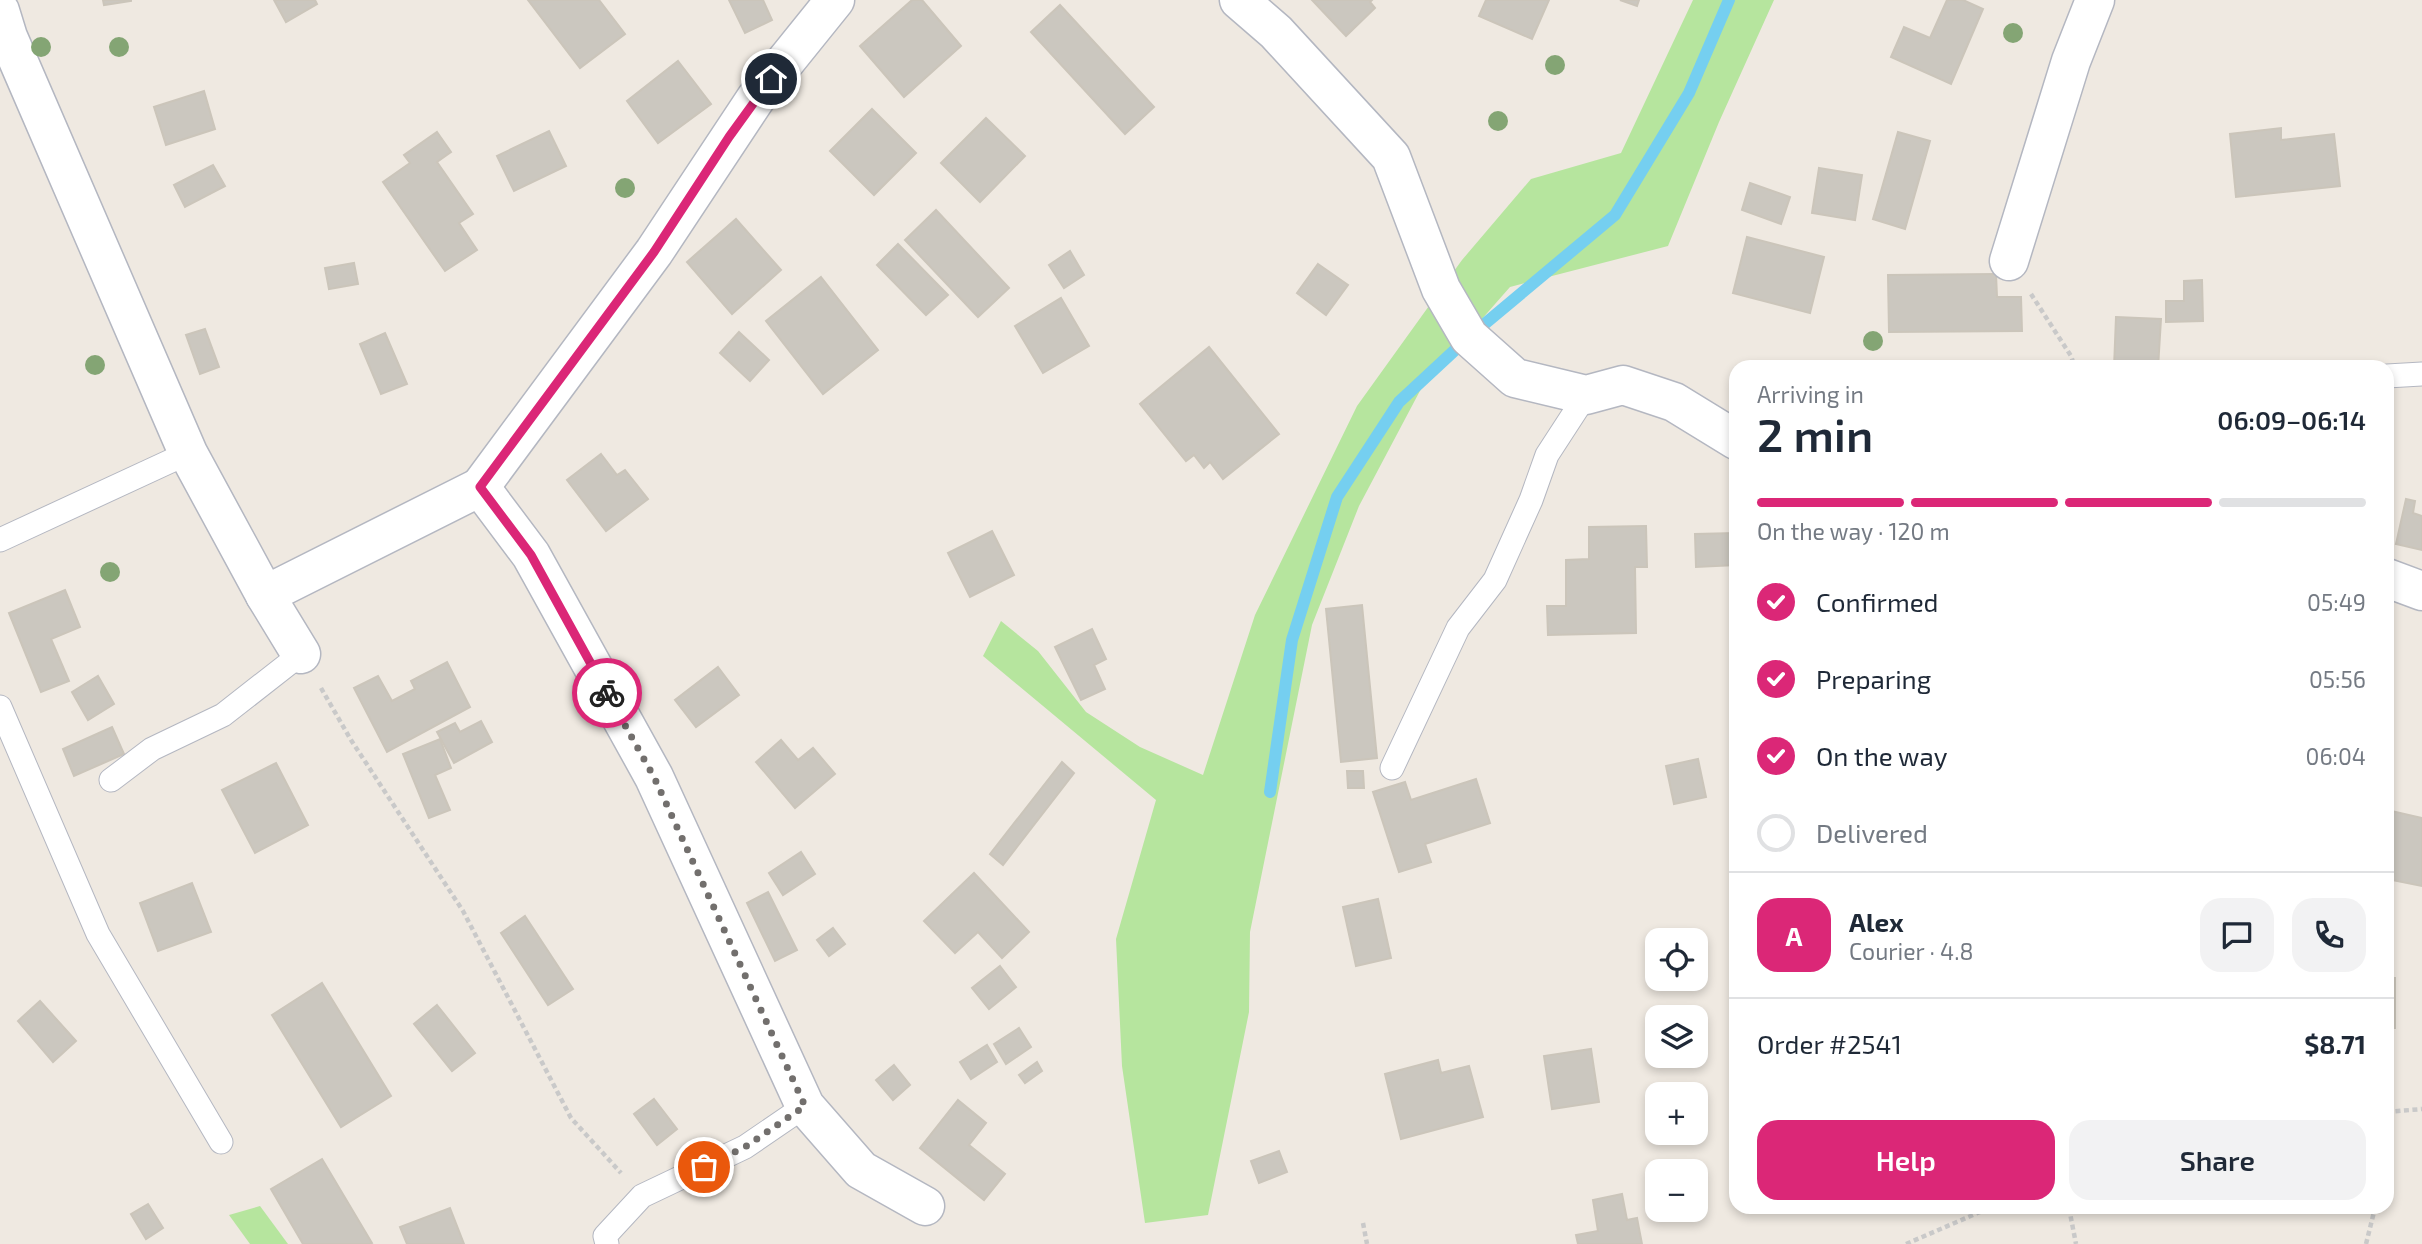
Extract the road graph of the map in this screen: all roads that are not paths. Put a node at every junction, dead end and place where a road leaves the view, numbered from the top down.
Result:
1 (835, 0) edge
2 (1239, 0) edge
3 (2095, 0) edge
4 (0, 11) edge
5 (2009, 261) road end
6 (2422, 374) edge
7 (2394, 376) edge
8 (1586, 395) junction
9 (1729, 436) edge
10 (188, 453) junction
11 (480, 487) junction
12 (0, 540) edge
13 (2394, 581) edge
14 (2422, 591) edge
15 (265, 595) junction
16 (301, 654) joint
17 (0, 707) edge
18 (1392, 768) dead end
19 (111, 780) dead end
20 (805, 1106) junction
21 (221, 1142) dead end
22 (925, 1206) dead end
23 (607, 1244) edge

1 - 11 street
2 - 8 street
3 - 5 street
4 - 10 street
6 - 7 lane
8 - 9 street
8 - 18 lane
10 - 12 lane
10 - 15 street
11 - 15 street
11 - 20 street
13 - 14 street
15 - 16 street
16 - 19 lane
17 - 21 lane
20 - 22 street
20 - 23 lane

